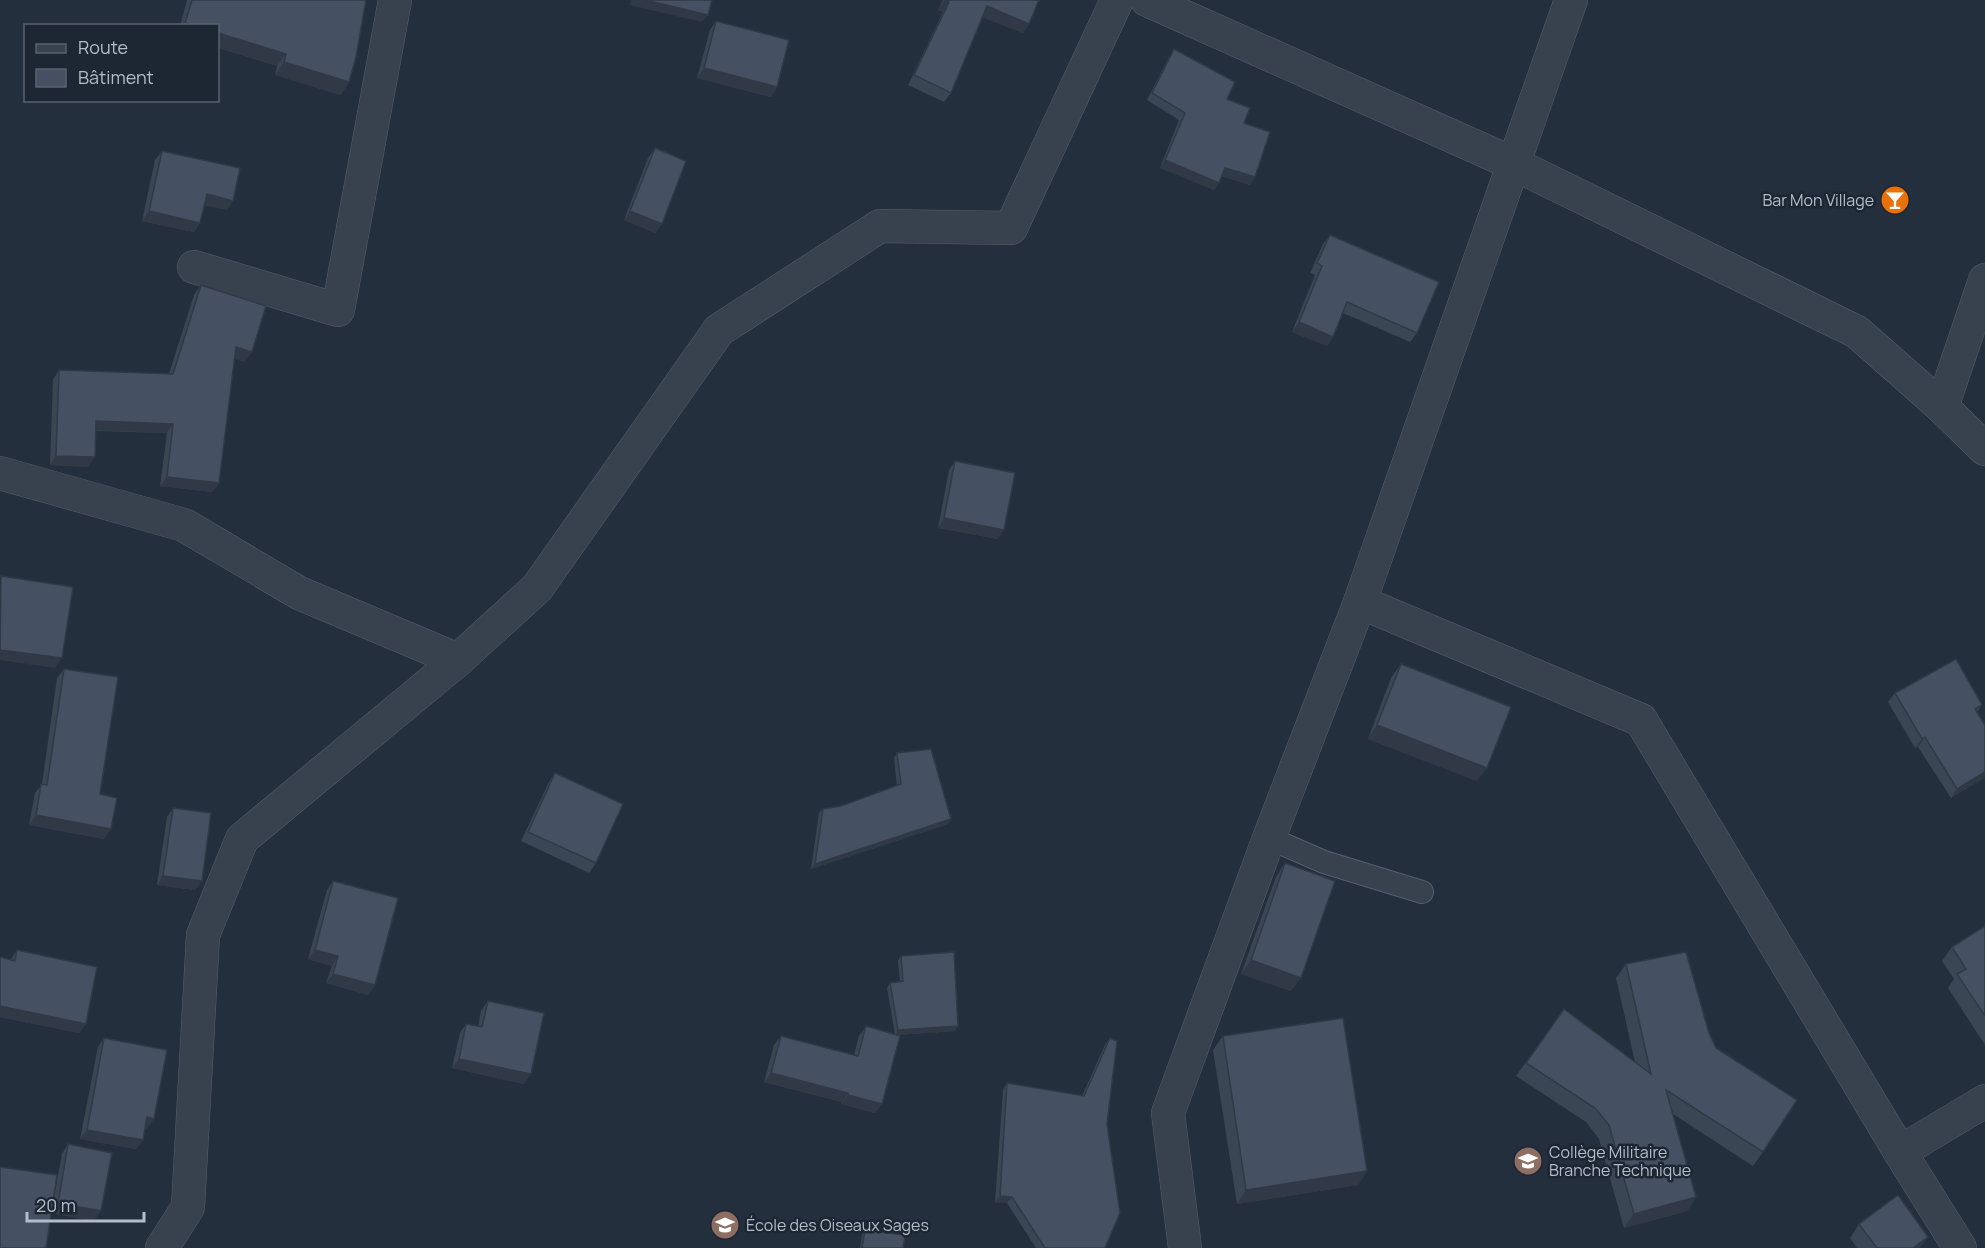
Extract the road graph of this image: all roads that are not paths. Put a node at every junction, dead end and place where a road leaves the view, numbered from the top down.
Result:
1 (395, 0) edge
2 (1117, 0) edge
3 (1147, 0) edge
4 (1571, 0) edge
5 (1512, 164) junction
6 (194, 267) dead end
7 (1985, 280) edge
8 (1942, 407) junction
9 (1985, 448) edge
10 (0, 473) edge
11 (1360, 602) junction
12 (458, 660) junction
13 (1269, 838) junction
14 (1422, 892) dead end
15 (1985, 1101) edge
16 (1900, 1152) junction
17 (162, 1248) edge
18 (1185, 1248) edge
19 (1960, 1248) edge

1 - 6 street
2 - 12 street
3 - 5 street
4 - 5 street
5 - 8 street
5 - 11 street
7 - 8 street
8 - 9 street
10 - 12 street
11 - 13 street
11 - 16 street
12 - 17 street
13 - 14 lane
13 - 18 street
15 - 16 street
16 - 19 street

